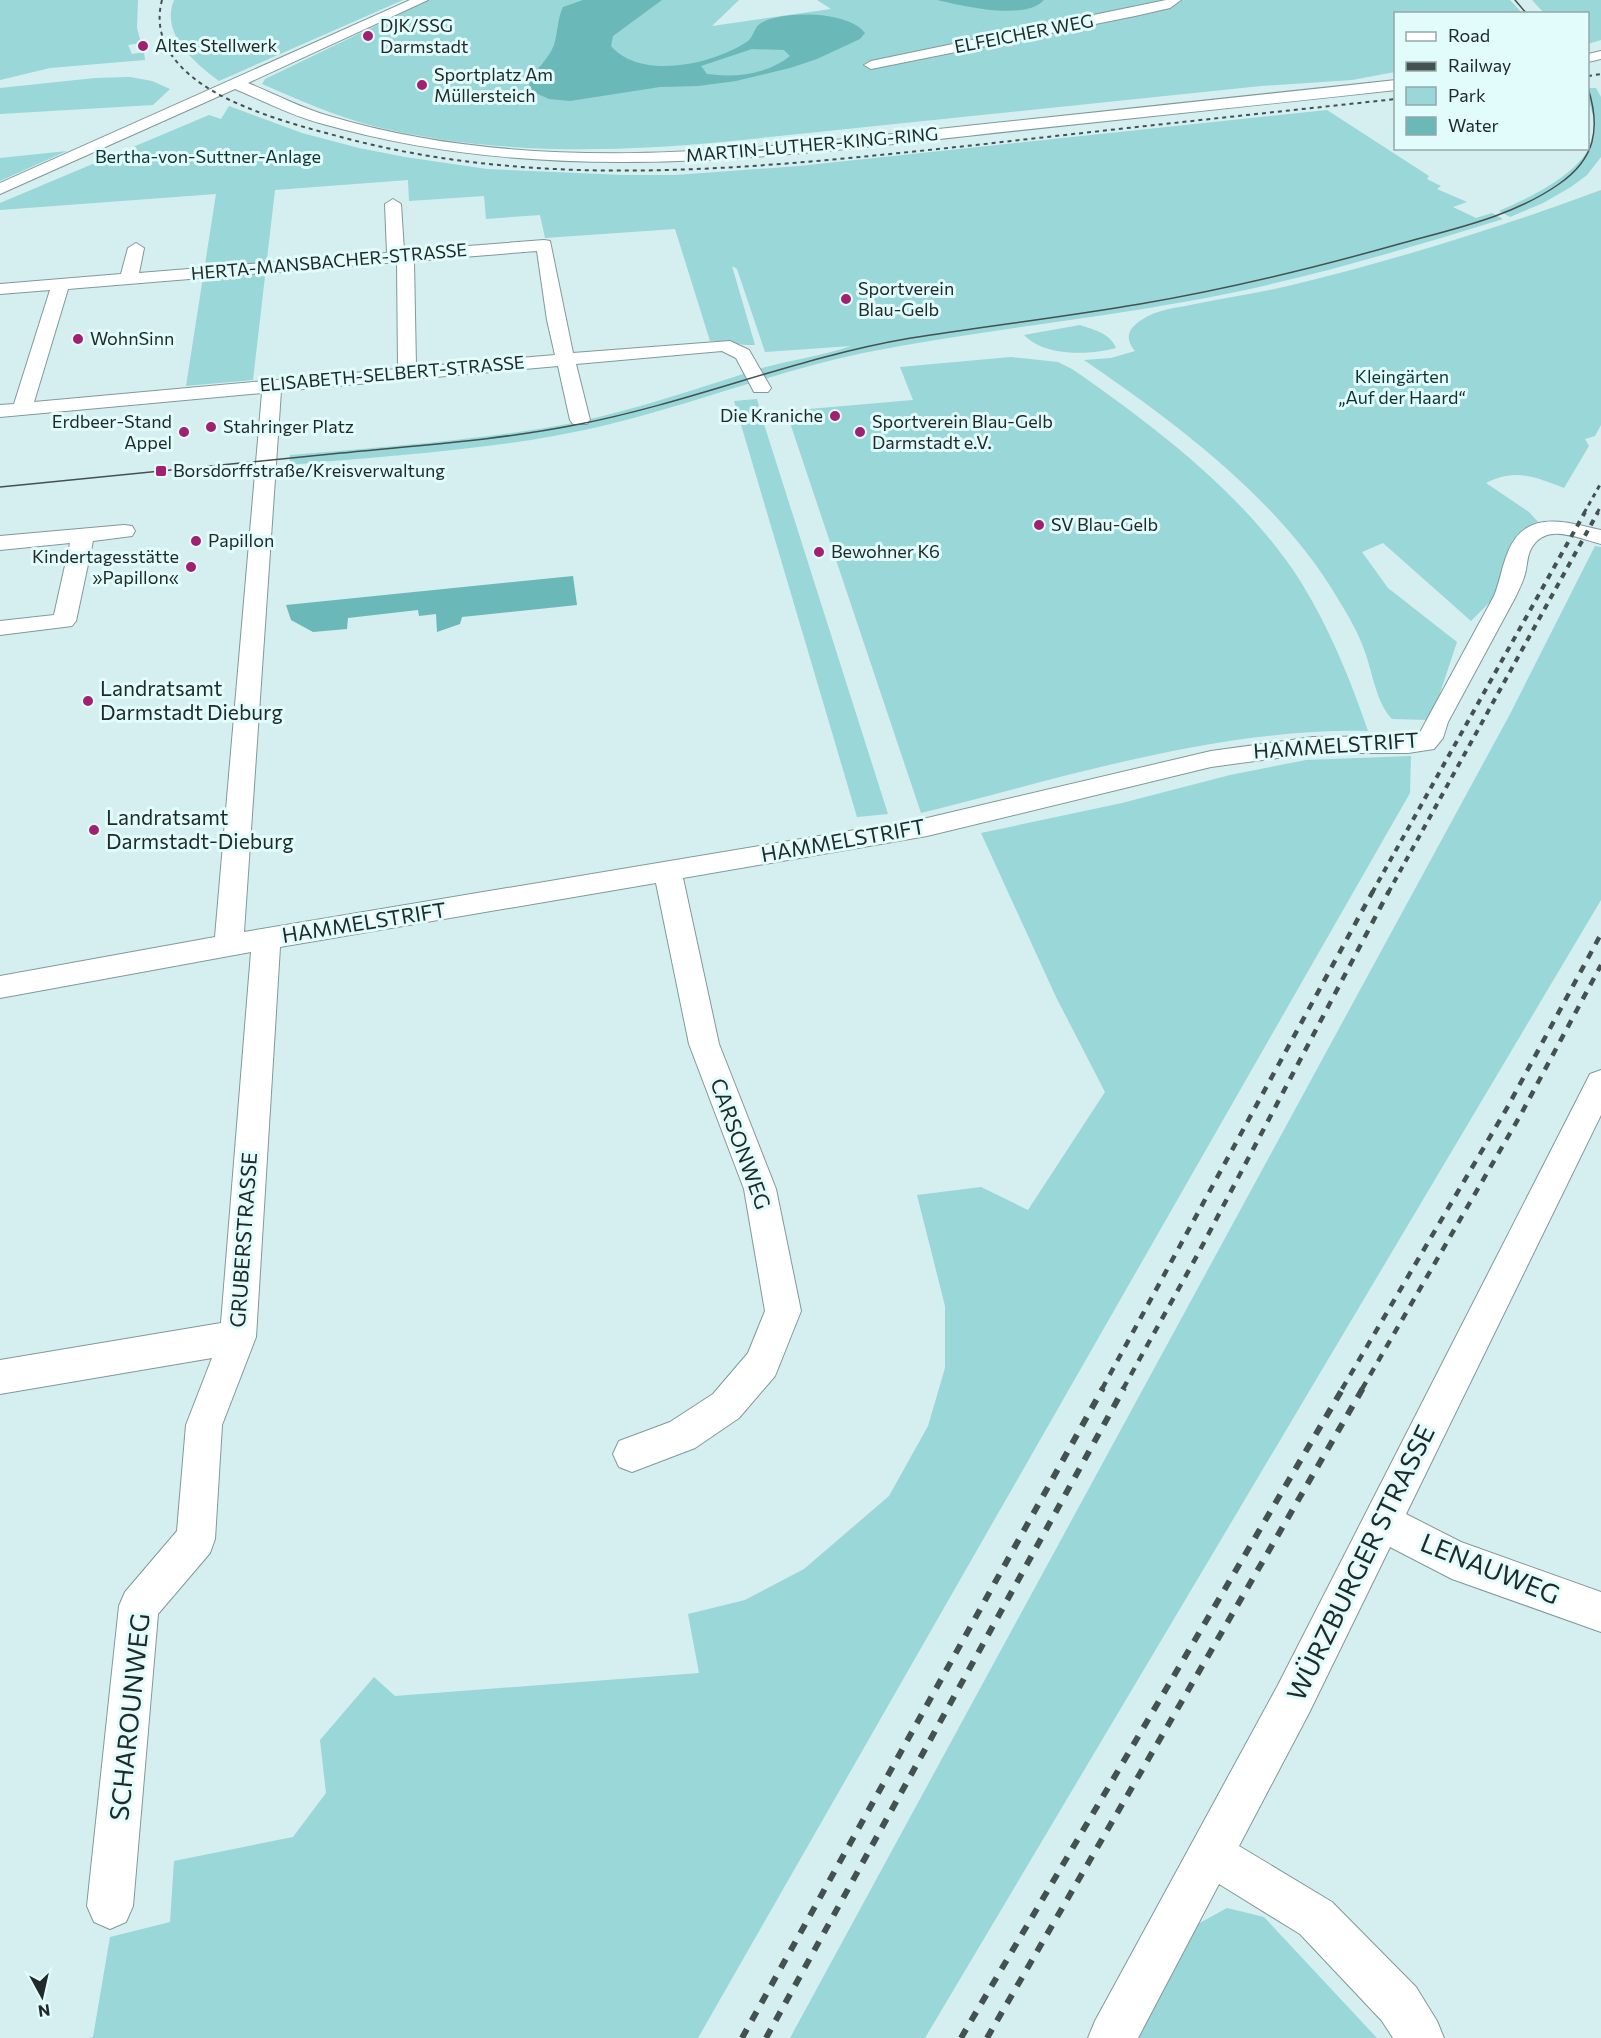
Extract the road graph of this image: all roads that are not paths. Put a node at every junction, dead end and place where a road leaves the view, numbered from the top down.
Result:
1 (421, 0) edge
2 (1175, 0) edge
3 (871, 65) dead end
4 (236, 84) junction
5 (1394, 85) edge
6 (0, 189) edge
7 (393, 204) dead end
8 (136, 248) dead end
9 (400, 256) junction
10 (129, 278) junction
11 (61, 284) junction
12 (0, 289) edge
13 (566, 358) junction
14 (407, 373) junction
15 (272, 386) junction
16 (761, 388) dead end
17 (22, 409) junction
18 (0, 411) edge
19 (580, 420) dead end
20 (124, 531) dead end
21 (82, 535) junction
22 (1601, 537) edge
23 (0, 543) edge
24 (0, 628) edge
25 (668, 870) junction
26 (266, 939) junction
27 (228, 945) junction
28 (0, 987) edge
29 (1596, 1106) edge
30 (238, 1337) junction
31 (0, 1377) edge
32 (632, 1454) dead end
33 (1382, 1522) junction
34 (1601, 1612) edge
35 (1212, 1854) junction
36 (110, 1906) dead end
37 (1112, 2038) edge
38 (1420, 2038) edge

1 - 4 main road
2 - 3 street, ELFEICHER WEG
4 - 5 main road, MARTIN-LUTHER-KING-RING
4 - 6 main road
7 - 9 street
8 - 10 street
9 - 10 street, HERTA-MANSBACHER-STRASSE
9 - 13 street, HERTA-MANSBACHER-STRASSE
9 - 14 street
10 - 11 street, HERTA-MANSBACHER-STRASSE
11 - 12 street, HERTA-MANSBACHER-STRASSE
11 - 17 street
13 - 14 street, ELISABETH-SELBERT-STRASSE
13 - 16 street, ELISABETH-SELBERT-STRASSE
13 - 19 street
14 - 15 street, ELISABETH-SELBERT-STRASSE
15 - 17 street, ELISABETH-SELBERT-STRASSE
15 - 27 street
17 - 18 street, ELISABETH-SELBERT-STRASSE
20 - 21 street
21 - 23 street
21 - 24 street
22 - 25 street, HAMMELSTRIFT
25 - 26 street, HAMMELSTRIFT
25 - 32 street, CARSONWEG
26 - 27 street, HAMMELSTRIFT
26 - 30 street, GRUBERSTRASSE
27 - 28 street, HAMMELSTRIFT
29 - 33 street, WÜRZBURGER STRASSE
30 - 31 street, GRUBERSTRASSE
30 - 36 street, SCHAROUNWEG
33 - 34 street, LENAUWEG
33 - 35 street, WÜRZBURGER STRASSE
35 - 37 street, WÜRZBURGER STRASSE
35 - 38 street

